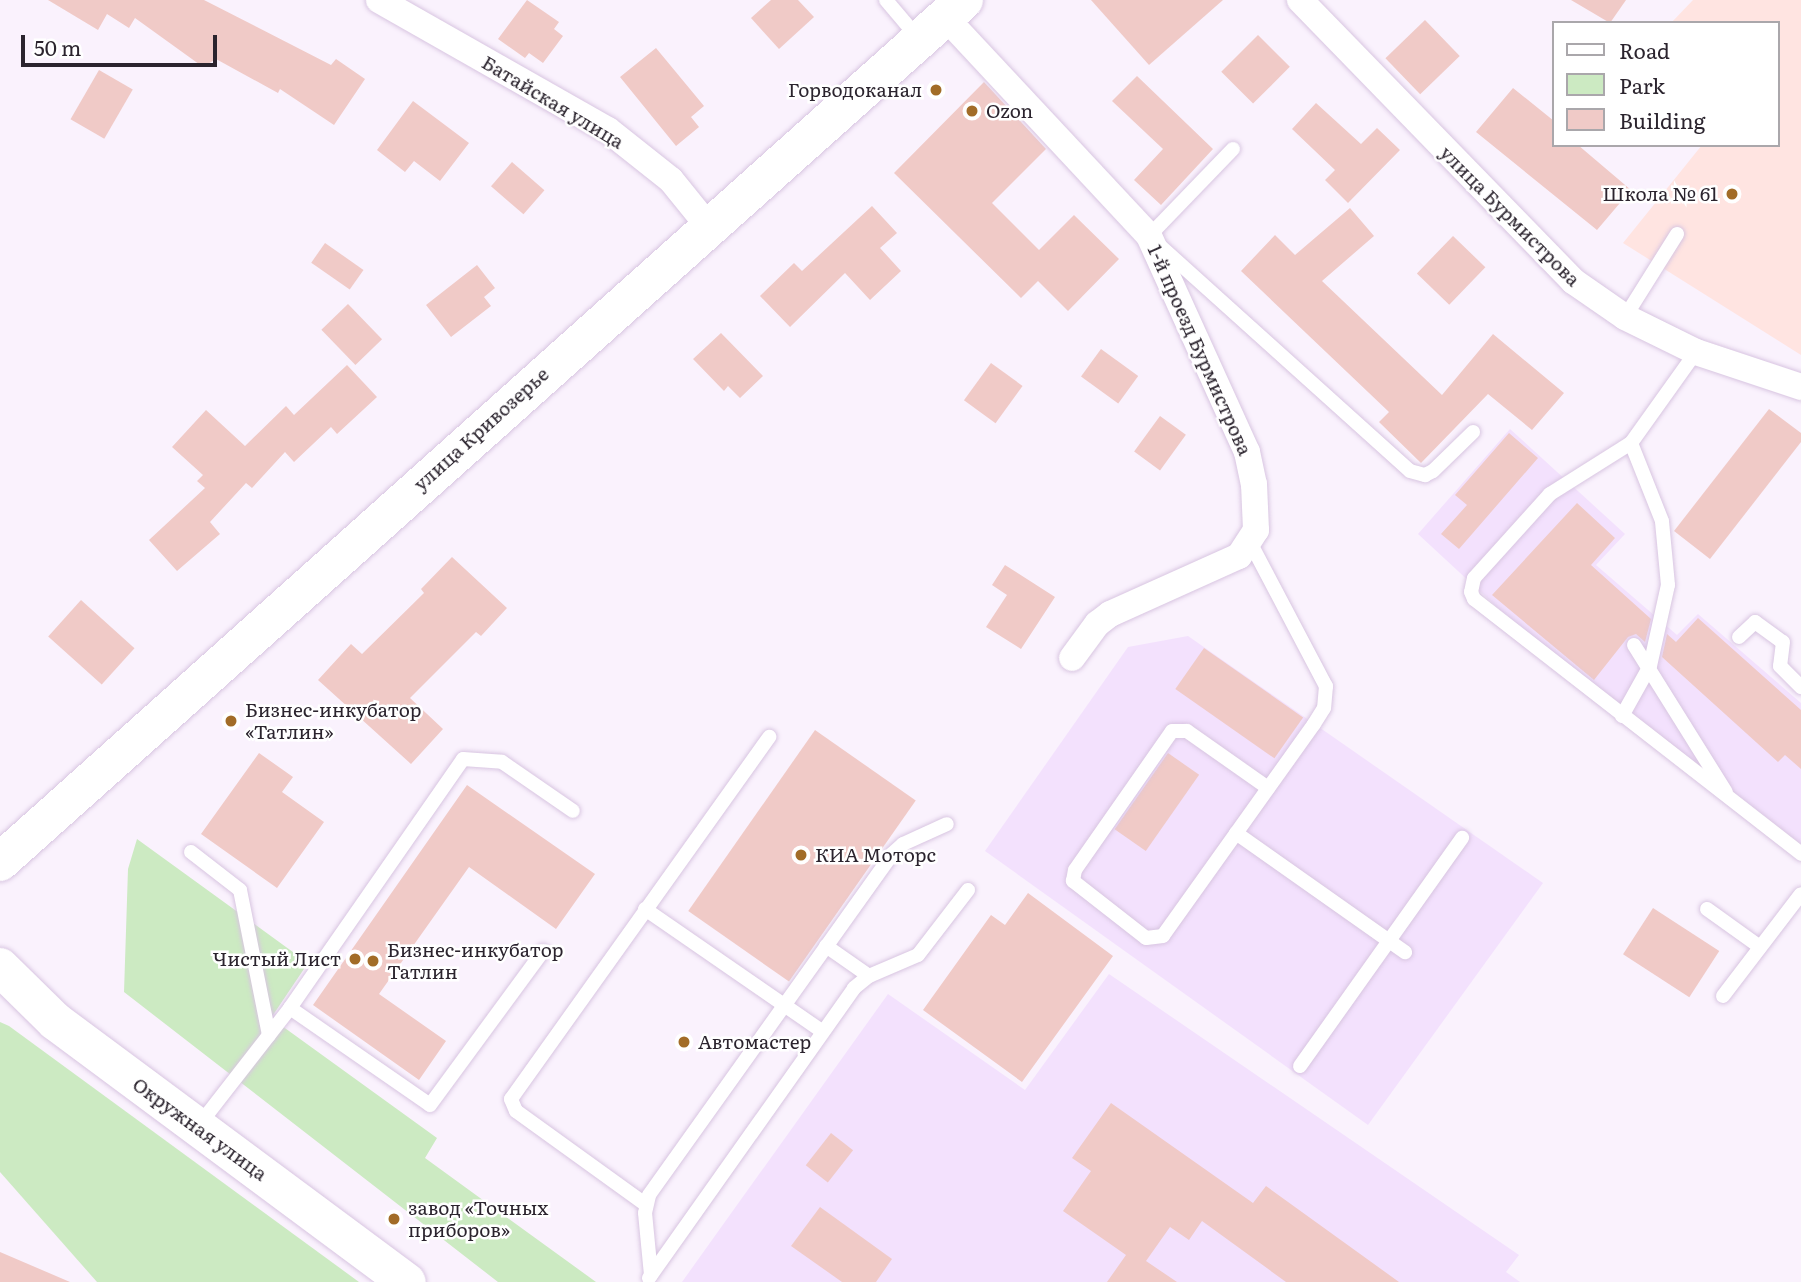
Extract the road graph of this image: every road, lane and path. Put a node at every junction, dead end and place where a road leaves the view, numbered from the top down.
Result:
1 (379, 0) edge
2 (886, 0) edge
3 (1300, 0) edge
4 (943, 19) edge
5 (1233, 149) dead end
6 (709, 227) junction
7 (1677, 234) dead end
8 (1149, 236) junction
9 (1625, 317) junction
10 (1696, 352) junction
11 (1801, 387) edge
12 (1473, 432) dead end
13 (1632, 443) junction
14 (1251, 544) junction
15 (1739, 637) dead end
16 (1634, 645) dead end
17 (1072, 659) dead end
18 (1650, 666) junction
19 (1801, 687) edge
20 (1622, 716) junction
21 (769, 737) dead end
22 (1268, 788) junction
23 (1730, 800) junction
24 (573, 811) dead end
25 (947, 824) dead end
26 (1236, 833) junction
27 (1462, 838) dead end
28 (191, 852) dead end
29 (1801, 854) edge
30 (0, 862) edge
31 (968, 890) dead end
32 (1801, 894) edge
33 (646, 909) junction
34 (1707, 909) dead end
35 (1390, 942) junction
36 (826, 946) junction
37 (1760, 947) junction
38 (542, 951) dead end
39 (1405, 952) dead end
40 (0, 967) edge
41 (869, 976) junction
42 (1723, 996) dead end
43 (784, 1006) junction
44 (290, 1008) junction
45 (823, 1032) junction
46 (270, 1035) junction
47 (1300, 1066) dead end
48 (197, 1128) junction
49 (646, 1204) junction
50 (648, 1279) edge
51 (407, 1282) edge

1 - 6 street, Батайская улица
2 - 4 lane
3 - 9 street, улица Бурмистрова
4 - 6 main road, улица Кривозерье
4 - 8 street, 1-й проезд Бурмистрова
5 - 8 lane
6 - 30 main road, улица Кривозерье
7 - 9 lane
8 - 12 lane
8 - 14 street, 1-й проезд Бурмистрова
9 - 10 street, улица Бурмистрова
10 - 11 street, улица Бурмистрова
10 - 13 lane
13 - 18 lane
13 - 20 lane
14 - 17 street
14 - 22 lane
15 - 19 lane
16 - 18 lane
18 - 20 lane
18 - 23 lane
20 - 23 lane
21 - 33 lane
22 - 26 lane
22 - 26 lane
23 - 29 lane
24 - 44 lane
25 - 36 lane
26 - 35 lane
27 - 35 lane
28 - 46 lane
31 - 41 lane
32 - 37 lane
33 - 43 lane
33 - 49 lane
34 - 37 lane
35 - 39 lane
35 - 47 lane
36 - 41 lane
36 - 43 lane
37 - 42 lane
38 - 44 lane
40 - 48 main road, Окружная улица
41 - 45 lane
43 - 45 lane
43 - 49 lane
44 - 46 lane
45 - 50 lane
46 - 48 lane
48 - 51 main road, Окружная улица
49 - 50 lane

